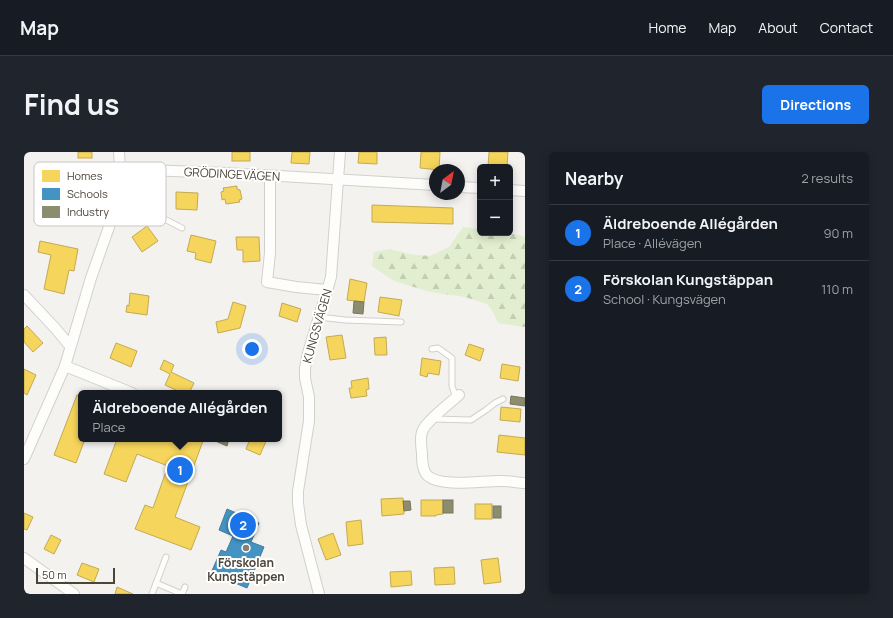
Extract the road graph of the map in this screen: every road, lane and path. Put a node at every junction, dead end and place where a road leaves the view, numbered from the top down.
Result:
1 (119, 152) edge
2 (340, 152) edge
3 (120, 162) edge
4 (166, 171) edge
5 (270, 176) junction
6 (338, 180) junction
7 (429, 185) edge
8 (465, 187) edge
9 (477, 188) edge
10 (513, 190) edge
11 (525, 191) edge
12 (166, 220) edge
13 (109, 226) edge
14 (182, 228) dead end
15 (327, 290) junction
16 (24, 295) edge
17 (319, 317) junction
18 (401, 322) dead end
19 (70, 346) junction
20 (432, 349) dead end
21 (65, 366) junction
22 (125, 390) edge
23 (458, 396) joint
24 (503, 399) dead end
25 (432, 419) junction
26 (24, 459) edge
27 (525, 484) edge
28 (166, 557) dead end
29 (24, 558) edge
30 (156, 583) junction
31 (185, 587) dead end
32 (74, 594) edge
33 (152, 594) edge
34 (318, 594) edge

1 - 3 street
2 - 6 street, KUNGSVÄGEN
4 - 5 street, GRÖDINGEVÄGEN
5 - 6 street, GRÖDINGEVÄGEN
5 - 15 street
6 - 7 street, GRÖDINGEVÄGEN
6 - 15 street, KUNGSVÄGEN
8 - 9 street
10 - 11 street
12 - 14 lane
13 - 19 street
15 - 17 street, KUNGSVÄGEN
16 - 19 street
17 - 18 lane
17 - 34 street, KUNGSVÄGEN
19 - 21 street
20 - 23 lane
21 - 22 street
21 - 26 street
23 - 25 street
24 - 25 lane
25 - 27 street
28 - 30 lane
29 - 32 street
30 - 31 lane
30 - 33 lane

